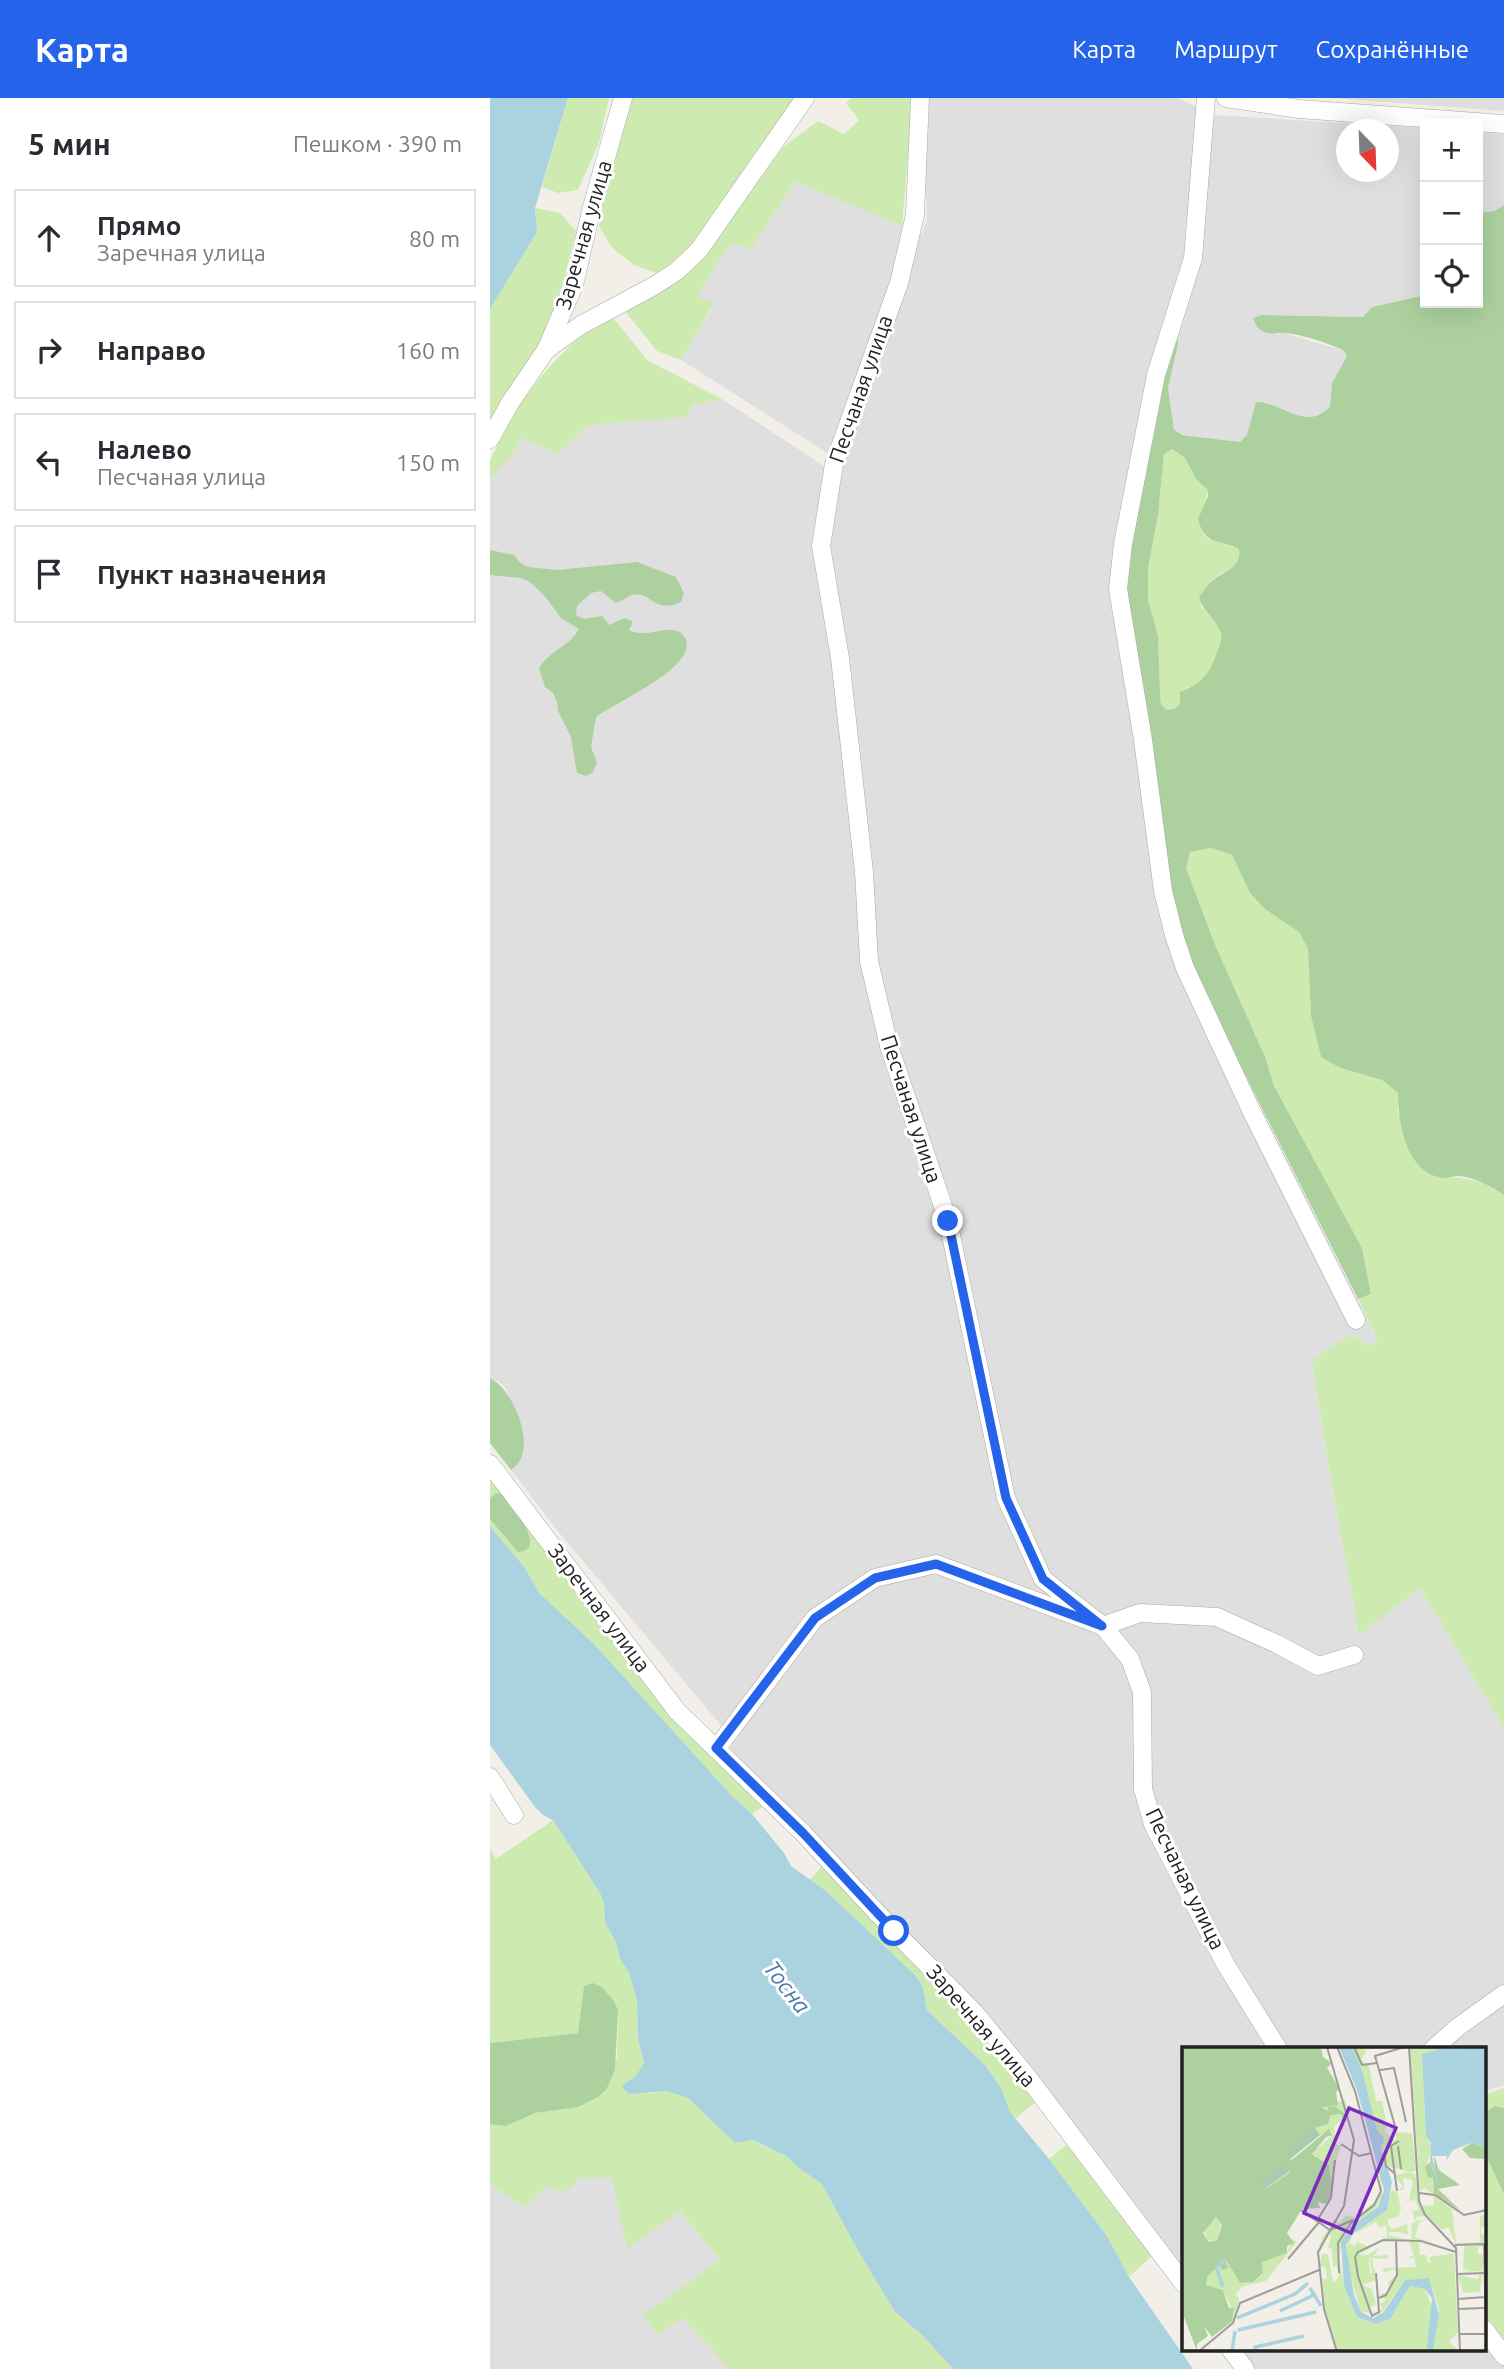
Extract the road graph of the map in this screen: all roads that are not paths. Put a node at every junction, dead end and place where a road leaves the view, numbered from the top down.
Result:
1 (623, 98) edge
2 (805, 98) edge
3 (920, 98) edge
4 (1206, 98) edge
5 (1226, 98) edge
6 (1504, 124) edge
7 (546, 350) junction
8 (490, 439) edge
9 (1356, 1320) dead end
10 (490, 1464) edge
11 (1102, 1626) junction
12 (1354, 1656) dead end
13 (716, 1748) junction
14 (490, 1777) edge
15 (514, 1815) dead end
16 (1504, 1994) edge
17 (1277, 2047) edge
18 (1436, 2047) edge
19 (1182, 2281) edge
20 (1486, 2331) edge
21 (1504, 2356) edge

1 - 7 street, Заречная улица
2 - 7 street
3 - 11 street, Песчаная улица
4 - 9 street
5 - 6 street
7 - 8 street, Заречная улица
10 - 13 street, Заречная улица
11 - 12 street
11 - 13 street
11 - 17 street, Песчаная улица
13 - 19 street, Заречная улица
14 - 15 street
16 - 18 street
20 - 21 street

